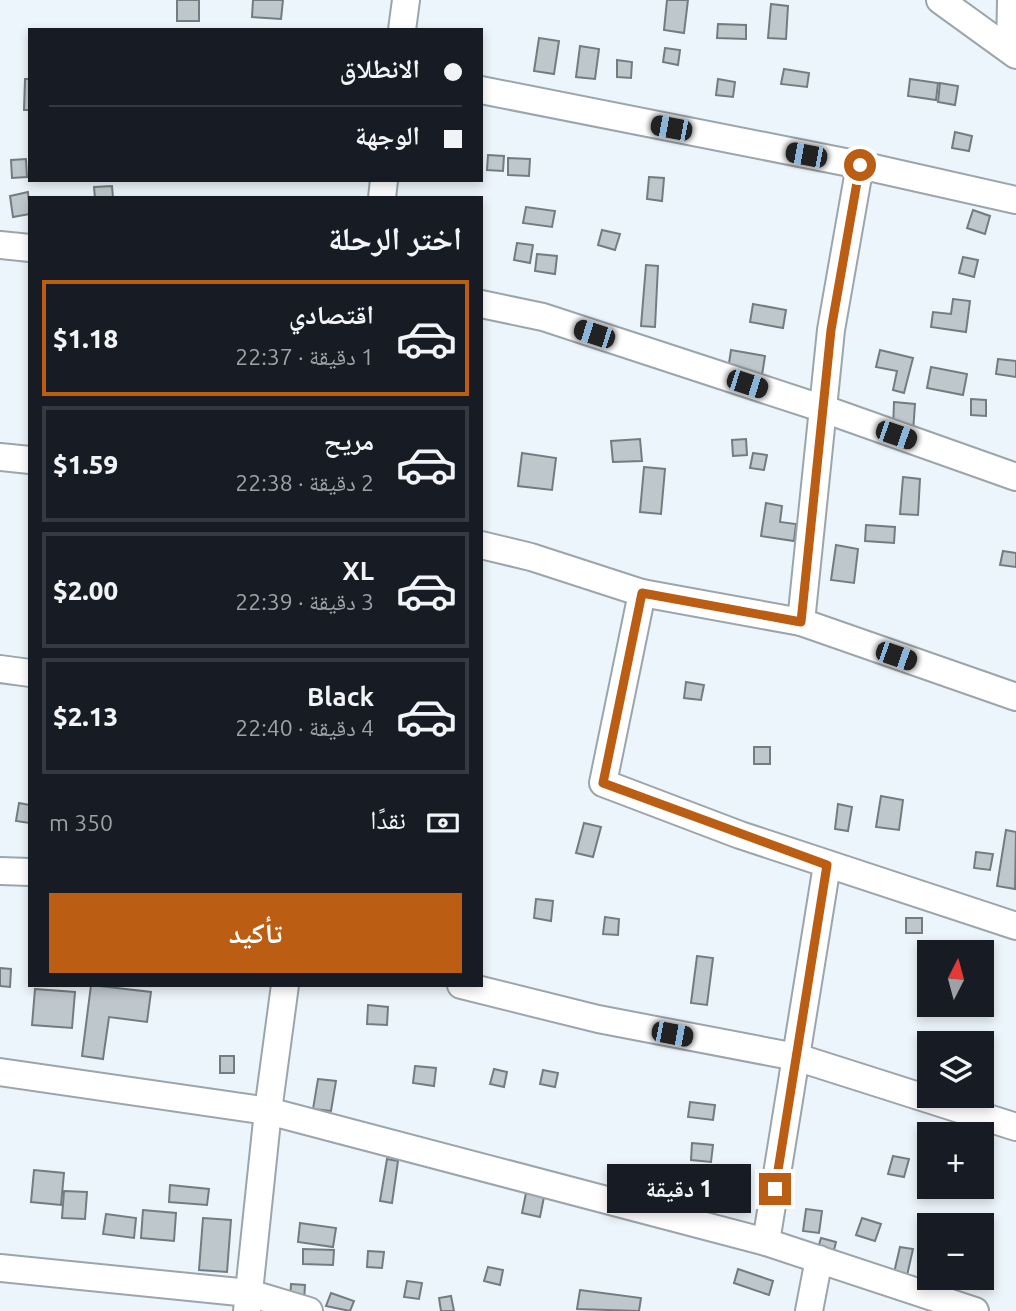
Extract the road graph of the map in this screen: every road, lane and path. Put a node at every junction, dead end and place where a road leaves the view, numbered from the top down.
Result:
1 (406, 0) edge
2 (940, 0) edge
3 (1011, 0) edge
4 (402, 28) edge
5 (1013, 53) edge
6 (483, 90) edge
7 (860, 165) junction
8 (1016, 200) edge
9 (0, 245) edge
10 (28, 248) edge
11 (483, 304) edge
12 (824, 409) junction
13 (0, 457) edge
14 (28, 460) edge
15 (1016, 477) edge
16 (483, 545) edge
17 (642, 593) junction
18 (801, 622) junction
19 (0, 669) edge
20 (28, 673) edge
21 (1016, 698) edge
22 (827, 865) junction
23 (0, 871) edge
24 (28, 872) edge
25 (1016, 926) edge
26 (285, 987) edge
27 (469, 987) edge
28 (796, 1058) junction
29 (0, 1072) edge
30 (268, 1111) junction
31 (1016, 1126) edge
32 (766, 1242) junction
33 (819, 1259) junction
34 (0, 1268) edge
35 (248, 1302) edge
36 (309, 1311) edge
37 (809, 1311) edge
38 (975, 1311) edge

1 - 4 street
2 - 5 street
3 - 5 street
6 - 7 street
7 - 8 street
7 - 12 street
9 - 10 street
11 - 12 street
12 - 15 street
12 - 18 street
13 - 14 street
16 - 17 street
17 - 18 street
17 - 22 street
18 - 21 street
19 - 20 street
22 - 25 street
22 - 28 street
23 - 24 street
26 - 30 street
27 - 28 street
28 - 31 street
28 - 32 street
29 - 30 street
30 - 32 street
30 - 35 street
32 - 33 street
33 - 37 street
33 - 38 street
34 - 35 street
35 - 36 street

